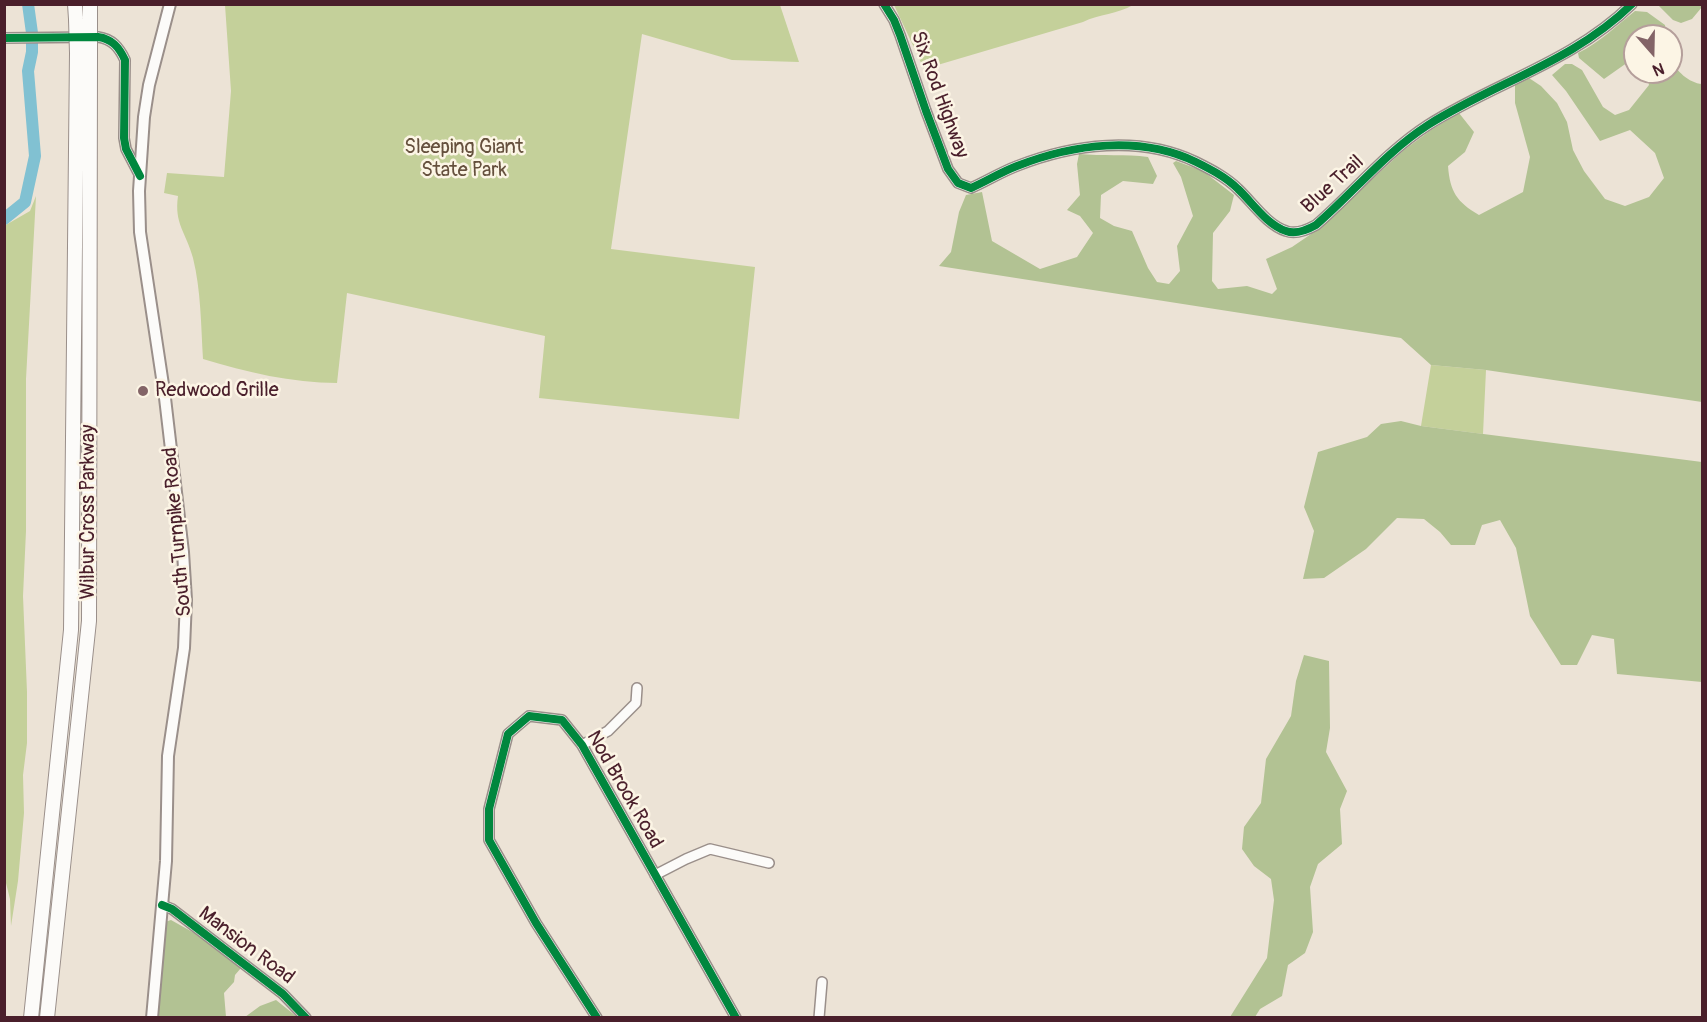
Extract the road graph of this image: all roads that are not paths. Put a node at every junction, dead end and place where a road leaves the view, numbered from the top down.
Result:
1 (170, 4) edge
2 (884, 4) edge
3 (1632, 4) edge
4 (90, 11) edge
5 (76, 12) edge
6 (4, 38) edge
7 (84, 53) junction
8 (140, 176) junction
9 (971, 188) joint
10 (637, 687) dead end
11 (582, 745) junction
12 (769, 863) dead end
13 (655, 875) junction
14 (162, 905) junction
15 (822, 982) dead end
16 (31, 1017) edge
17 (47, 1017) edge
18 (153, 1017) edge
19 (306, 1017) edge
20 (597, 1017) edge
21 (736, 1017) edge
22 (819, 1017) edge

1 - 8 main road, South Turnpike Road
2 - 9 street, Six Rod Highway
3 - 9 street, Blue Trail
4 - 7 highway, Wilbur Cross Parkway, bridge
5 - 7 highway, Wilbur Cross Parkway, bridge
6 - 8 street
7 - 16 highway, Wilbur Cross Parkway
7 - 17 highway, Wilbur Cross Parkway
8 - 14 main road, South Turnpike Road
10 - 11 street
11 - 13 street, Nod Brook Road
11 - 20 street, Nod Brook Road
12 - 13 street
13 - 21 street, Nod Brook Road
14 - 18 main road, South Turnpike Road
14 - 19 street, Mansion Road
15 - 22 street

